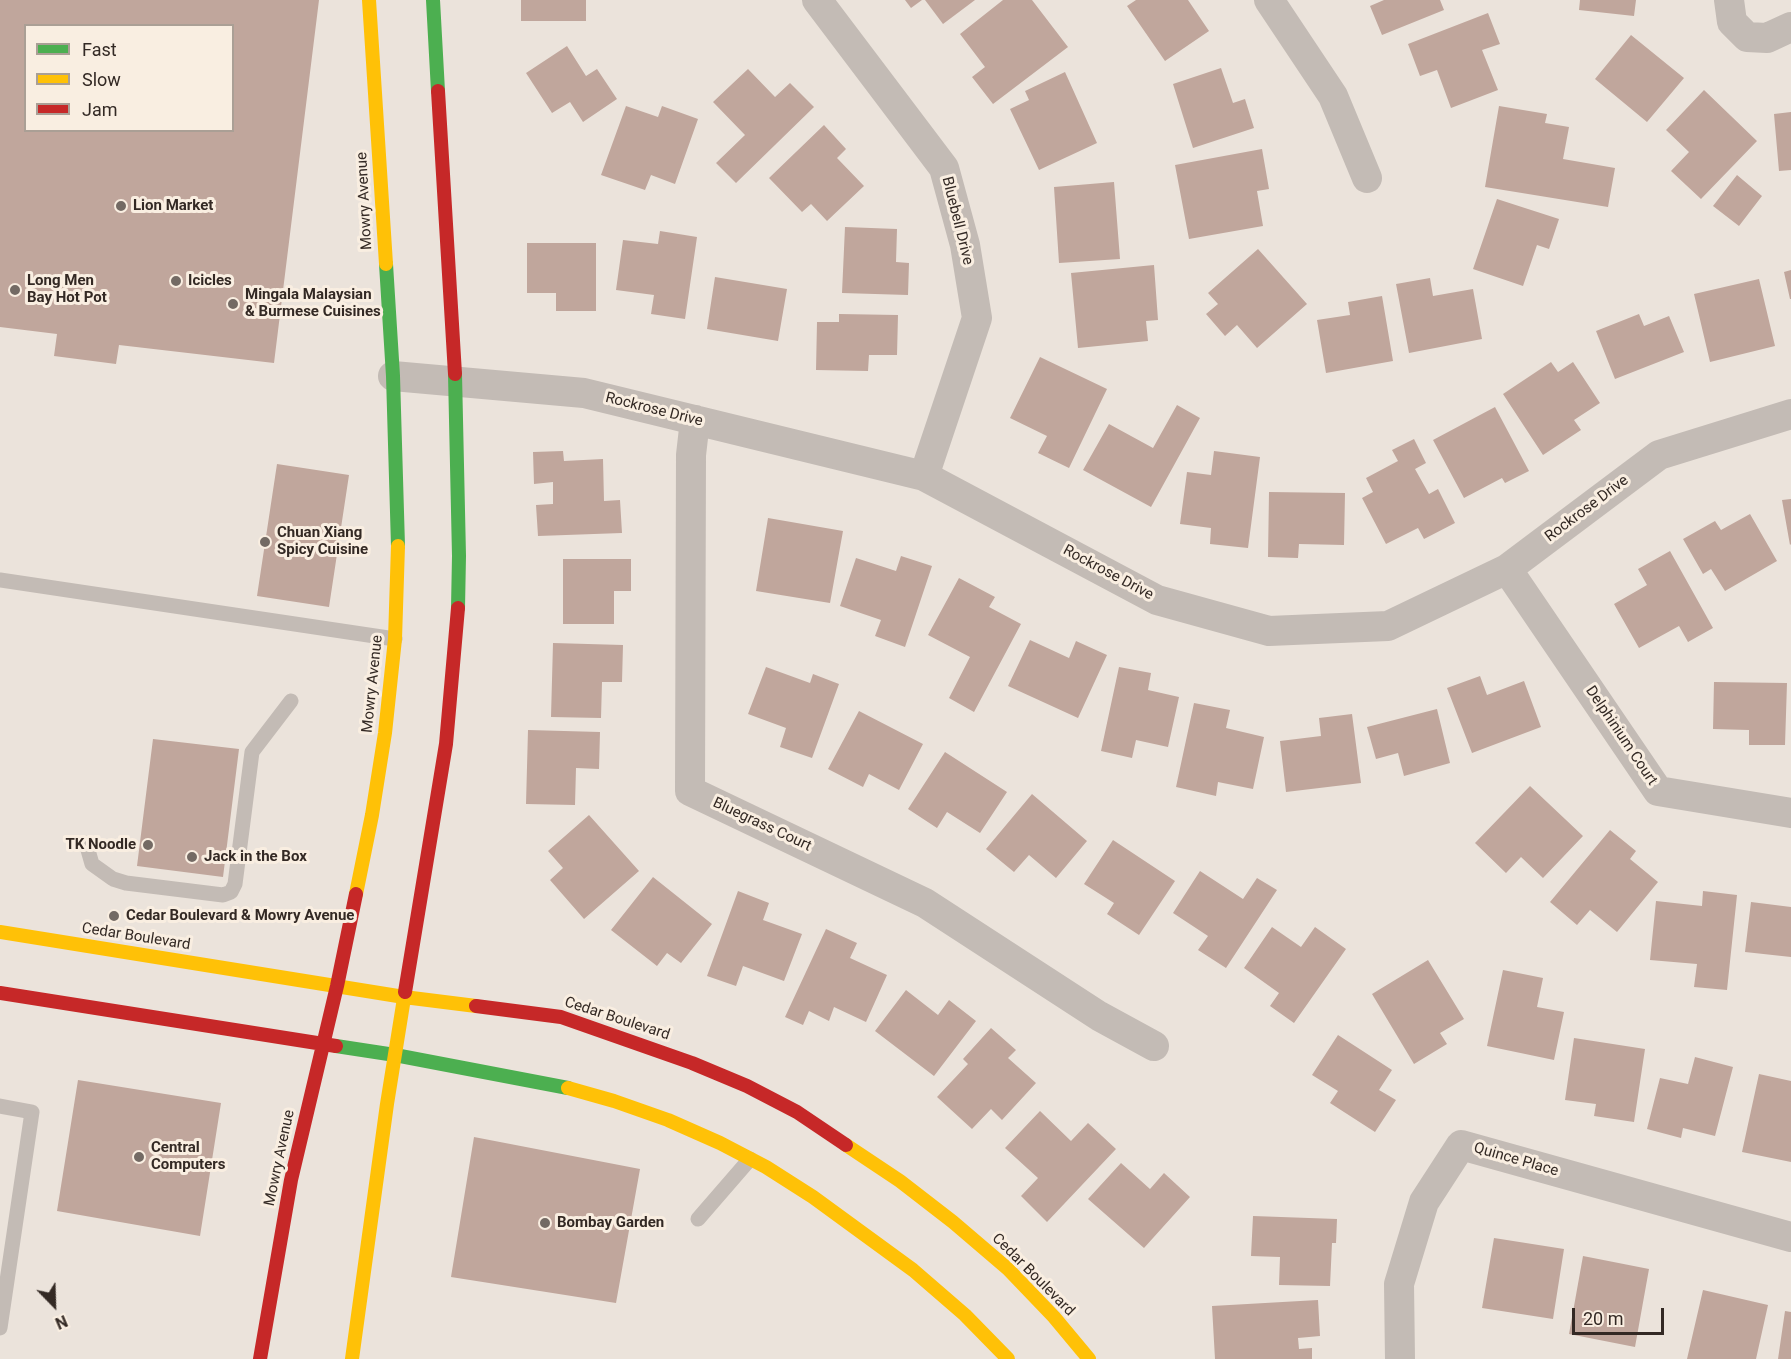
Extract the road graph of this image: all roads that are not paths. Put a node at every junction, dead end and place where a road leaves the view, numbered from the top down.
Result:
1 (369, 0) edge
2 (433, 0) edge
3 (817, 0) edge
4 (1269, 0) edge
5 (1730, 0) edge
6 (1791, 27) edge
7 (1367, 178) dead end
8 (393, 376) junction
9 (455, 382) junction
10 (1791, 414) edge
11 (695, 420) junction
12 (924, 476) junction
13 (1507, 569) junction
14 (0, 580) edge
15 (395, 639) junction
16 (291, 701) dead end
17 (1791, 813) edge
18 (86, 843) dead end
19 (0, 932) edge
20 (337, 986) junction
21 (0, 993) edge
22 (404, 997) junction
23 (323, 1044) junction
24 (1154, 1046) dead end
25 (395, 1055) junction
26 (0, 1106) edge
27 (750, 1159) junction
28 (698, 1219) dead end
29 (1791, 1237) edge
30 (0, 1328) edge
31 (260, 1359) edge
32 (352, 1359) edge
33 (1008, 1359) edge
34 (1089, 1359) edge
35 (1400, 1359) edge

1 - 8 main road, Mowry Avenue
2 - 9 main road
3 - 12 street, Bluebell Drive
4 - 7 street
5 - 6 street
8 - 9 street, Rockrose Drive
8 - 15 main road, Mowry Avenue
9 - 11 street, Rockrose Drive
9 - 22 main road
10 - 13 street, Rockrose Drive
11 - 12 street, Rockrose Drive
11 - 24 street, Bluegrass Court
12 - 13 street, Rockrose Drive
13 - 17 street, Delphinium Court
14 - 15 lane
15 - 20 main road, Mowry Avenue
16 - 18 lane
19 - 20 main road, Cedar Boulevard
20 - 22 main road, Cedar Boulevard
20 - 23 main road, Mowry Avenue
21 - 23 main road
22 - 25 main road
22 - 34 main road, Cedar Boulevard
23 - 25 main road
23 - 31 main road, Mowry Avenue
25 - 27 main road
25 - 32 main road
26 - 30 lane
27 - 28 lane
27 - 33 main road
29 - 35 street, Quince Place

